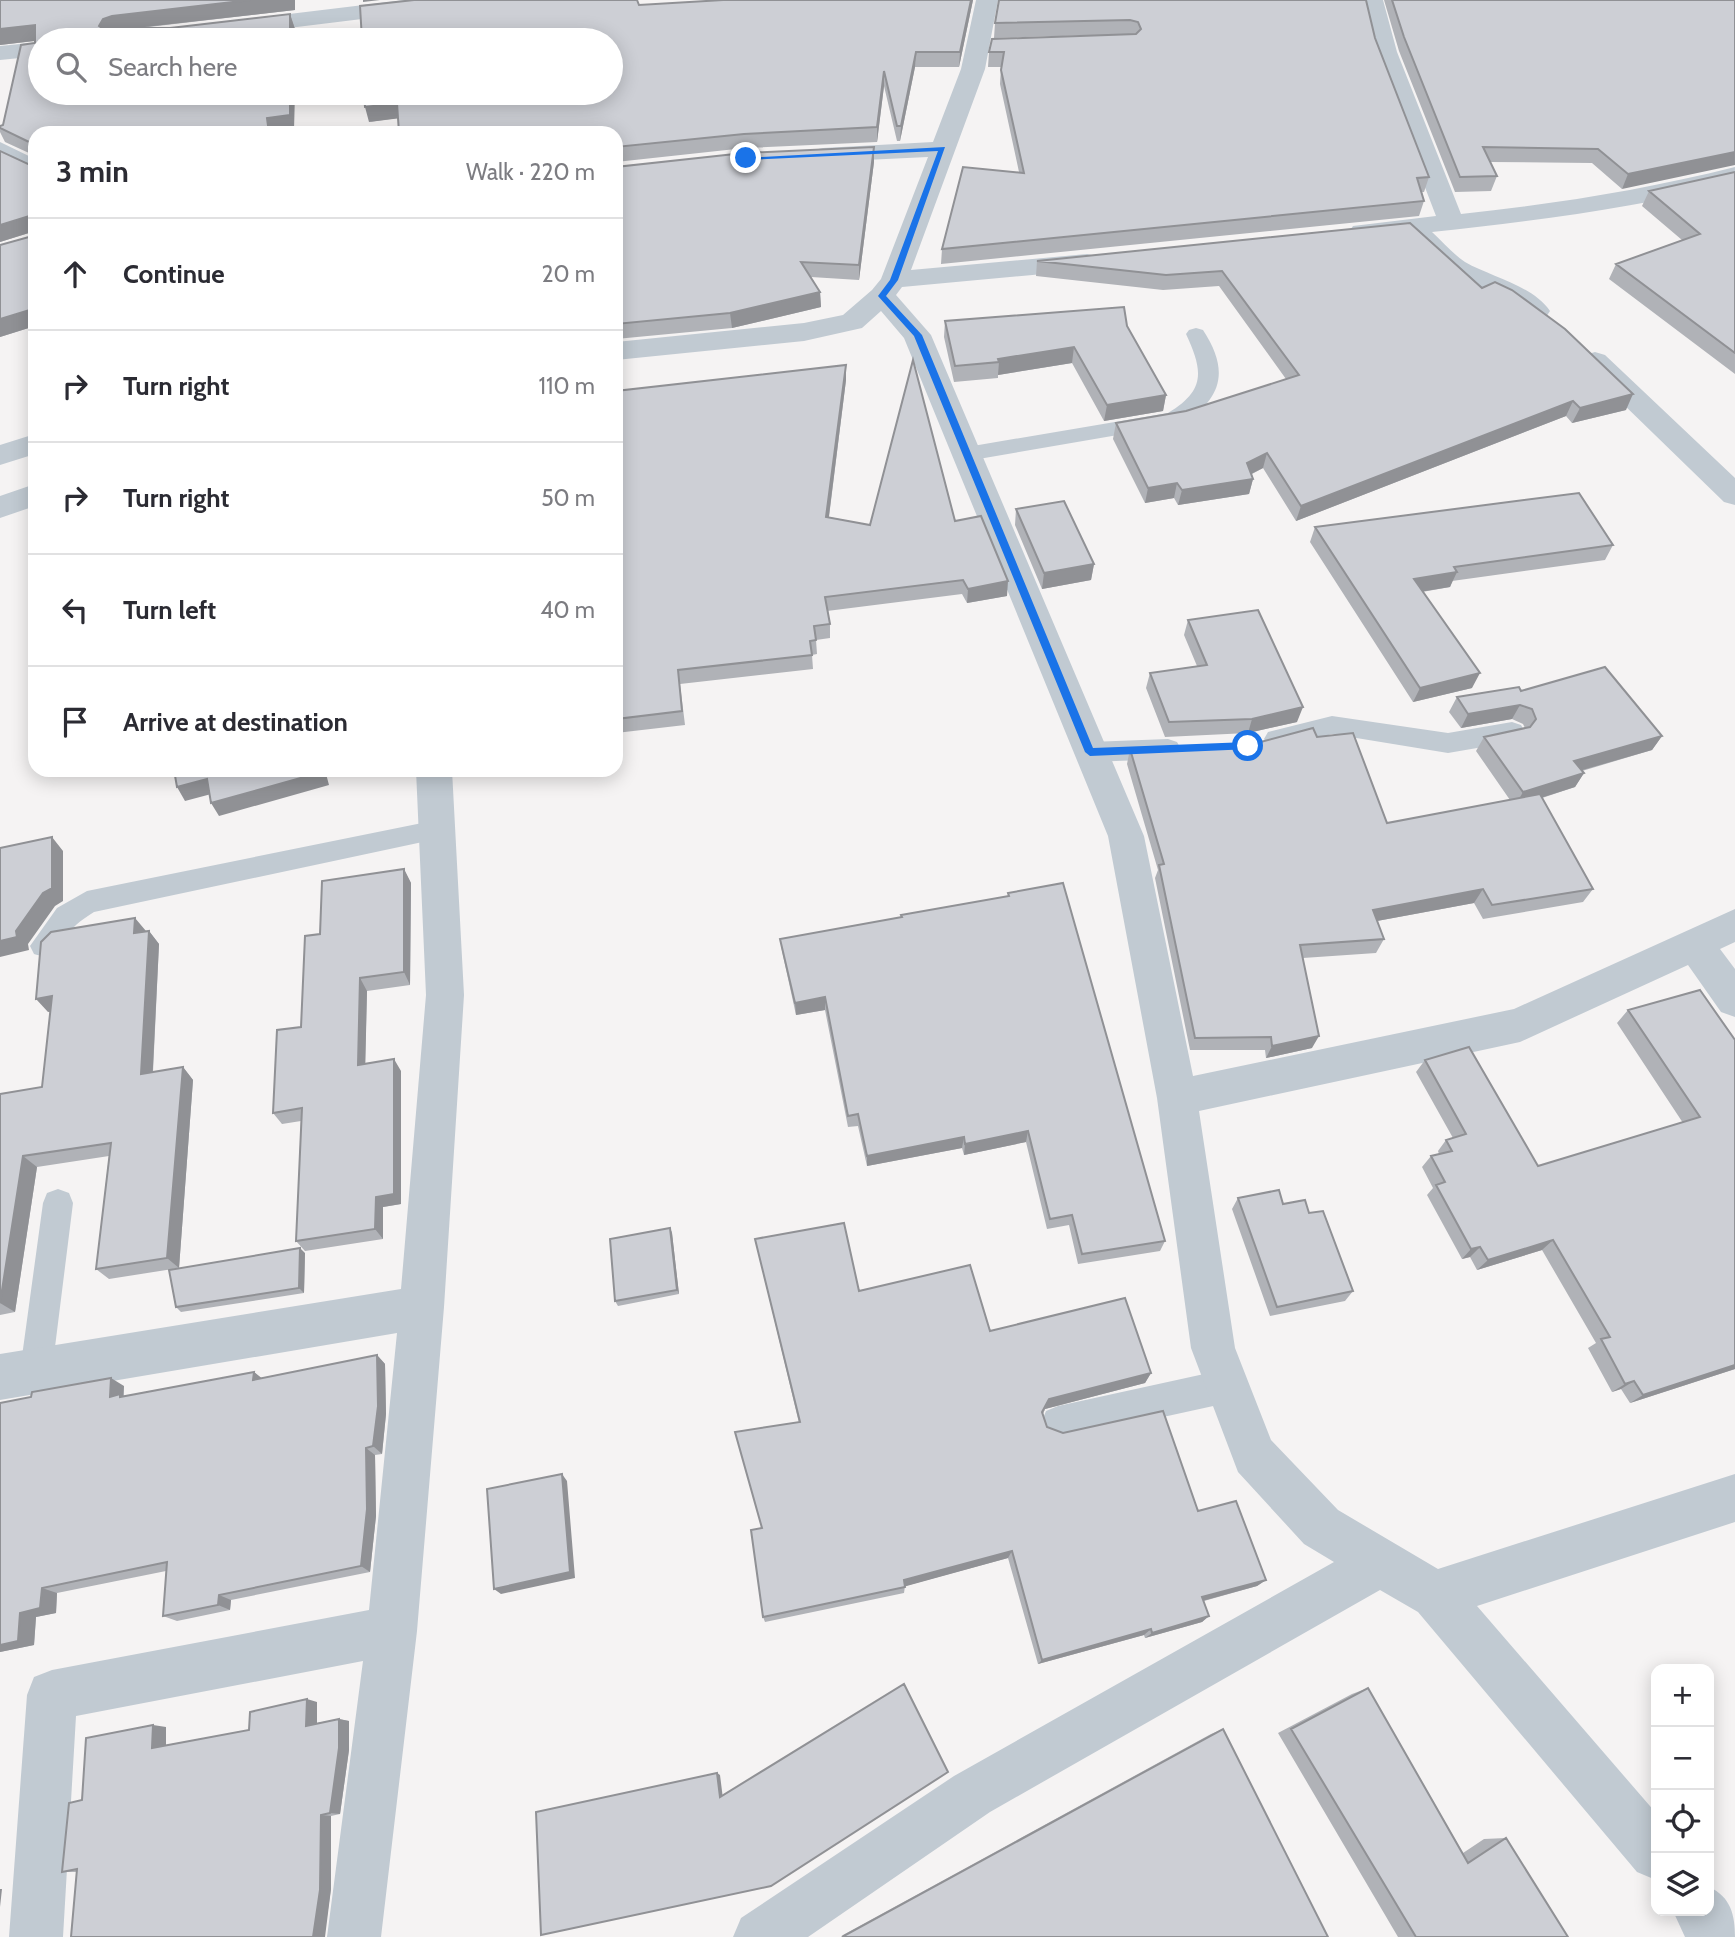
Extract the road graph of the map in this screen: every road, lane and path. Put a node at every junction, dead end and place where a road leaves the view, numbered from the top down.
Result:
1 (460, 0) edge
2 (987, 0) edge
3 (1372, 0) edge
4 (230, 28) edge
5 (28, 50) edge
6 (0, 53) edge
7 (0, 149) edge
8 (943, 149) junction
9 (798, 156) edge
10 (28, 166) edge
11 (1735, 175) edge
12 (1451, 222) junction
13 (1411, 227) junction
14 (1332, 236) edge
15 (1115, 259) edge
16 (888, 288) junction
17 (1196, 334) dead end
18 (623, 350) edge
19 (28, 446) edge
20 (967, 454) junction
21 (0, 455) edge
22 (1735, 495) edge
23 (28, 497) edge
24 (0, 508) edge
25 (1512, 732) edge
26 (1248, 746) edge
27 (1195, 748) edge
28 (1090, 752) junction
29 (434, 777) edge
30 (437, 830) junction
31 (1735, 925) edge
32 (1695, 944) junction
33 (44, 946) edge
34 (1735, 1000) edge
35 (1177, 1098) junction
36 (58, 1203) dead end
37 (422, 1307) junction
38 (18, 1374) edge
39 (1227, 1386) junction
40 (1058, 1423) edge
41 (1735, 1497) edge
42 (1380, 1563) junction
43 (1434, 1595) junction
44 (392, 1631) junction
45 (1651, 1847) edge
46 (1703, 1916) edge
47 (36, 1937) edge
48 (354, 1937) edge
49 (760, 1937) edge
50 (1718, 1937) edge

1 - 4 street
2 - 8 street
3 - 12 street
5 - 6 street
7 - 10 street
8 - 9 street
8 - 16 street
11 - 12 street
12 - 13 street
13 - 14 street
13 - 22 street
15 - 16 street
16 - 18 street
16 - 20 street
17 - 20 lane
19 - 21 street
20 - 28 street
23 - 24 street
25 - 26 lane
27 - 28 lane
28 - 35 street
29 - 30 street
30 - 33 lane
30 - 37 street
31 - 32 street
32 - 34 street
32 - 35 street
35 - 39 street
36 - 38 lane
37 - 38 street
37 - 44 street
39 - 40 lane
39 - 42 street
41 - 43 street
42 - 43 street
42 - 49 street
43 - 45 street
44 - 47 street
44 - 48 street
46 - 50 street

